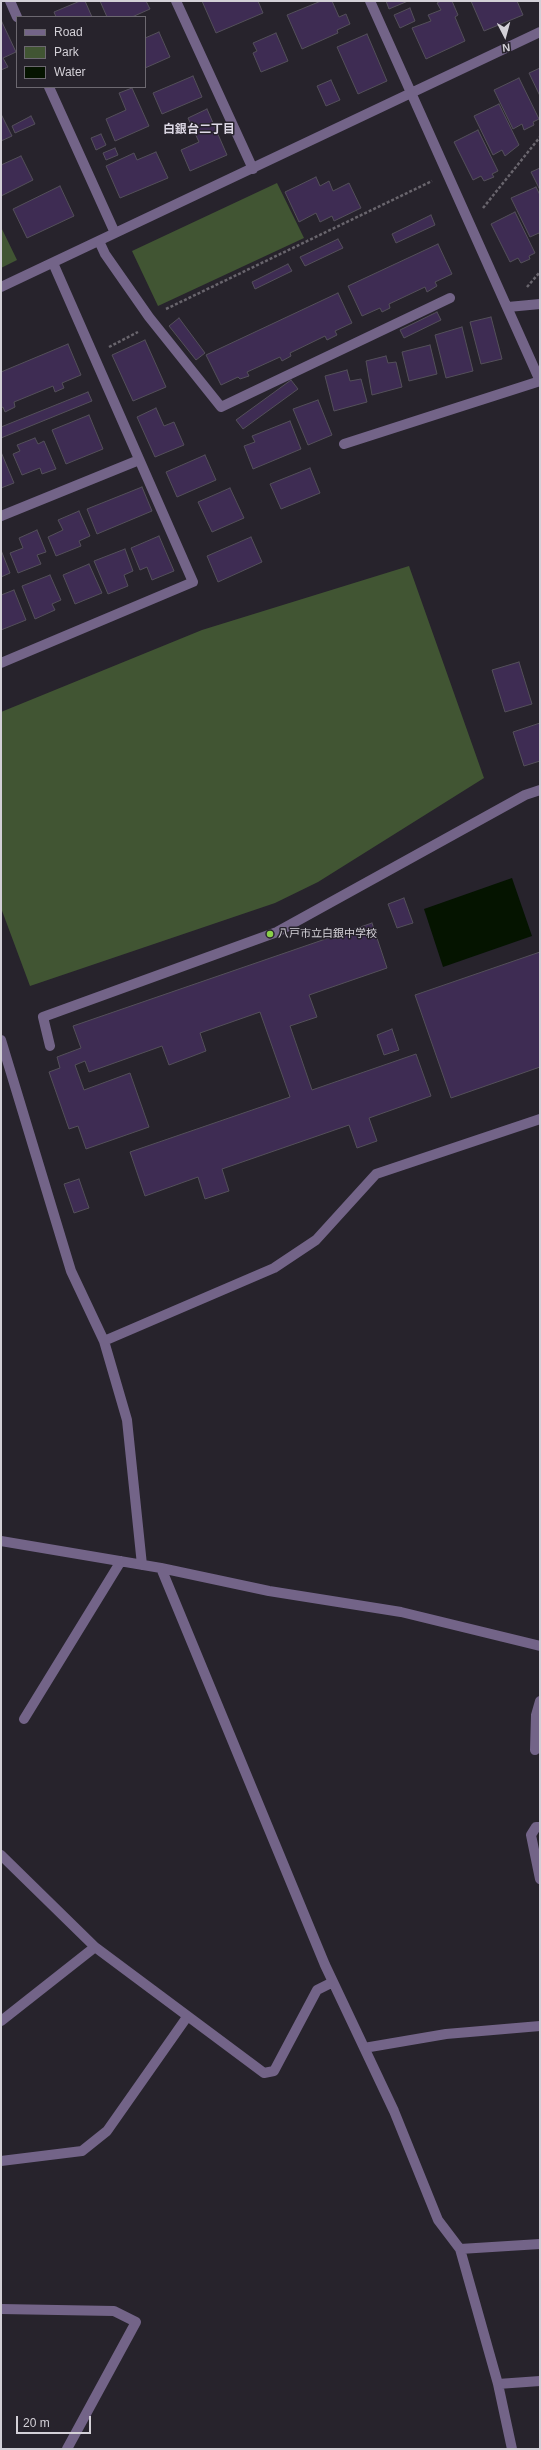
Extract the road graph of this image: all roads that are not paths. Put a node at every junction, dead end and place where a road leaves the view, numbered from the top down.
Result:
1 (10, 1) edge
2 (176, 1) edge
3 (370, 1) edge
4 (17, 16) edge
5 (540, 32) edge
6 (49, 88) edge
7 (411, 93) junction
8 (253, 170) junction
9 (115, 233) junction
10 (99, 241) junction
11 (53, 263) junction
12 (1, 287) edge
13 (450, 298) dead end
14 (540, 304) edge
15 (508, 307) junction
16 (540, 381) edge
17 (344, 444) dead end
18 (139, 460) junction
19 (1, 516) edge
20 (1, 663) edge
21 (540, 790) edge
22 (1, 1040) edge
23 (50, 1046) dead end
24 (540, 1119) edge
25 (104, 1341) junction
26 (1, 1542) edge
27 (121, 1561) junction
28 (142, 1565) junction
29 (161, 1568) junction
30 (540, 1646) edge
31 (540, 1701) edge
32 (24, 1719) dead end
33 (535, 1750) dead end
34 (540, 1827) edge
35 (1, 1855) edge
36 (540, 1879) edge
37 (95, 1947) junction
38 (333, 1982) junction
39 (187, 2017) junction
40 (1, 2021) edge
41 (540, 2026) edge
42 (364, 2048) junction
43 (1, 2161) edge
44 (540, 2244) edge
45 (460, 2249) junction
46 (1, 2309) edge
47 (540, 2381) edge
48 (498, 2384) junction
49 (67, 2449) edge
50 (512, 2449) edge

1 - 4 street
2 - 8 street
3 - 7 street
5 - 7 street
6 - 9 street
7 - 8 street
7 - 15 street
8 - 9 street
9 - 10 street
10 - 11 street
10 - 13 street
11 - 12 street
11 - 18 street
14 - 15 street
15 - 16 street
16 - 17 street
18 - 19 street
18 - 20 street
21 - 23 street
22 - 25 street
24 - 25 street
25 - 28 street
26 - 27 street
27 - 28 street
27 - 32 street
28 - 29 street
29 - 30 street
29 - 38 street
31 - 33 street
34 - 36 street
35 - 37 street
37 - 39 street
37 - 40 street
38 - 39 street
38 - 42 street
39 - 43 street
41 - 42 street
42 - 45 street
44 - 45 street
45 - 48 street
46 - 49 street
47 - 48 street
48 - 50 street

